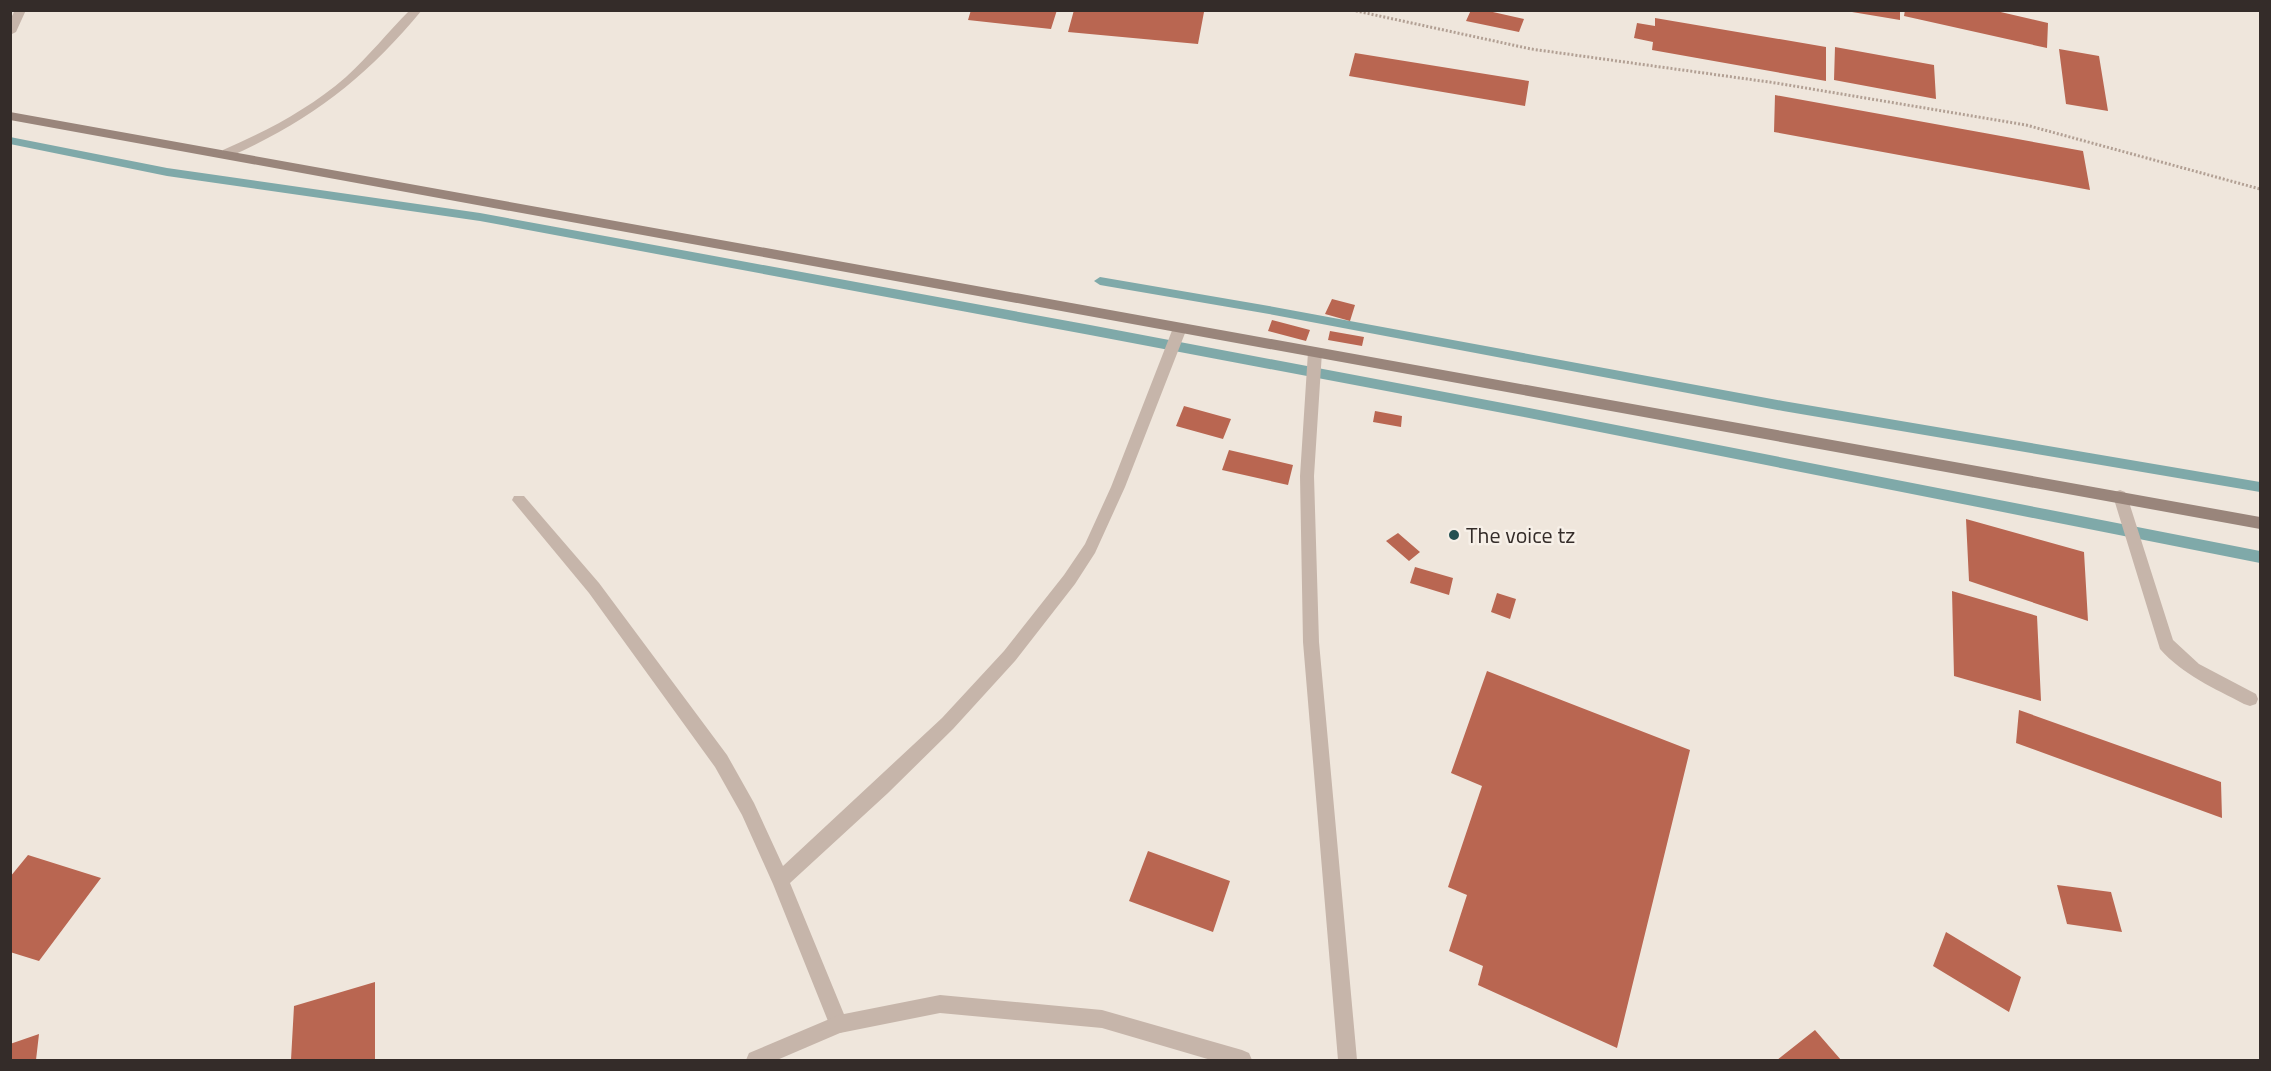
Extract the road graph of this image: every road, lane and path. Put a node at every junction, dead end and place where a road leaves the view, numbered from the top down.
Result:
1 (21, 10) edge
2 (417, 10) edge
3 (1352, 10) edge
4 (10, 32) edge
5 (10, 116) edge
6 (227, 153) junction
7 (2260, 189) edge
8 (1180, 328) junction
9 (1315, 352) junction
10 (2120, 496) junction
11 (519, 500) dead end
12 (2260, 523) edge
13 (2250, 699) dead end
14 (780, 880) junction
15 (839, 1024) junction
16 (756, 1060) edge
17 (1242, 1060) edge
18 (1348, 1060) edge

1 - 4 street
2 - 6 street
3 - 7 path
5 - 6 street
6 - 8 street
8 - 9 street
8 - 14 street
9 - 10 street
9 - 18 street
10 - 12 street
10 - 13 street
11 - 14 street
14 - 15 street
15 - 16 street
15 - 17 street

